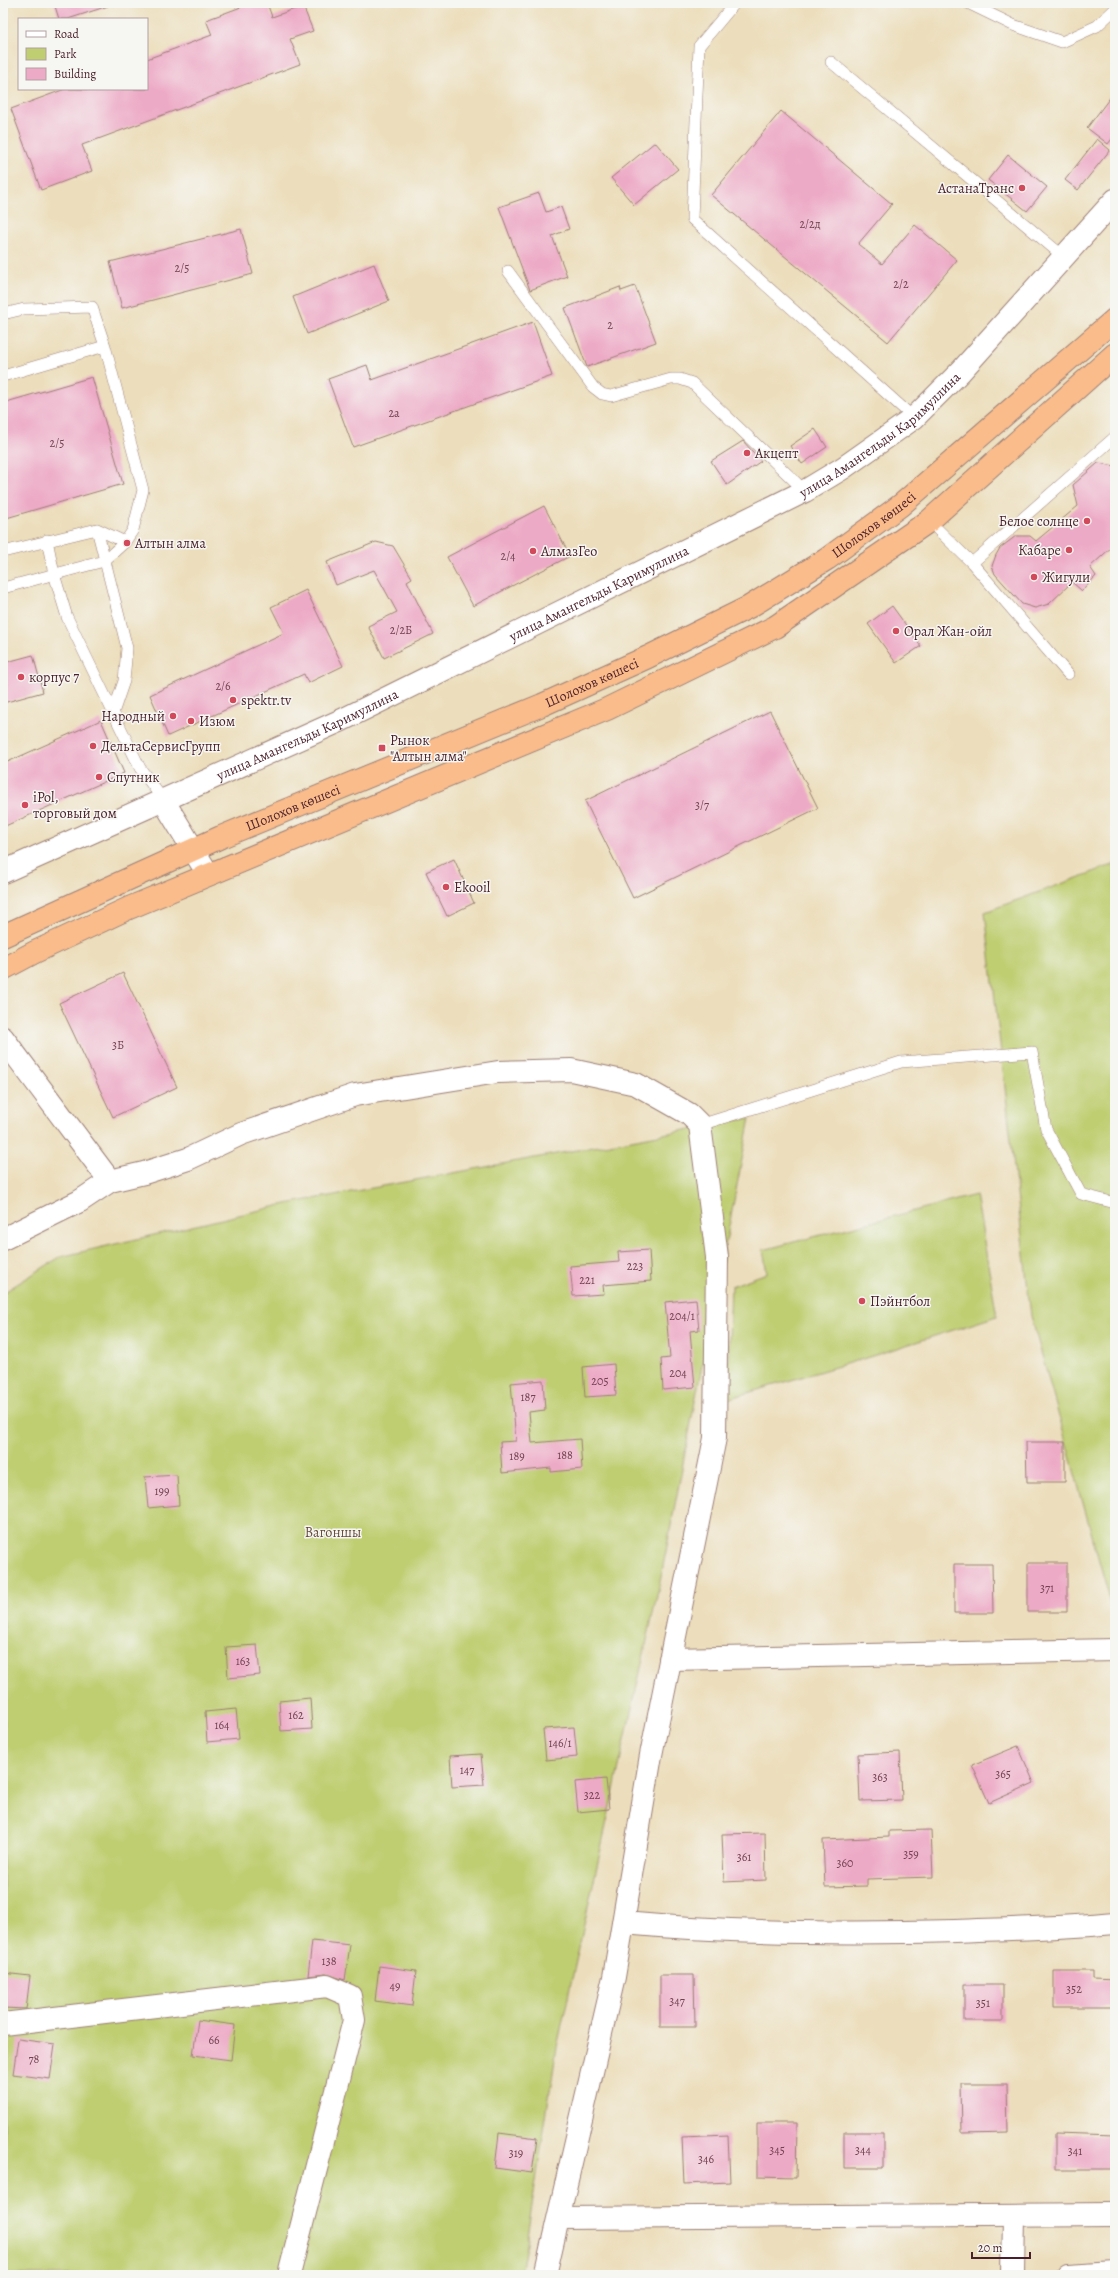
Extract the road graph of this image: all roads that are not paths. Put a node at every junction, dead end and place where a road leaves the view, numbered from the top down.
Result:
1 (735, 3) edge
2 (968, 3) edge
3 (1115, 9) edge
4 (831, 62) dead end
5 (1115, 200) edge
6 (1064, 257) junction
7 (508, 271) dead end
8 (3, 314) edge
9 (1115, 319) edge
10 (105, 346) junction
11 (1115, 354) edge
12 (3, 376) edge
13 (914, 418) junction
14 (1115, 437) edge
15 (805, 491) junction
16 (929, 521) junction
17 (97, 529) junction
18 (47, 540) junction
19 (125, 542) junction
20 (3, 552) edge
21 (104, 561) junction
22 (972, 563) junction
23 (54, 574) junction
24 (3, 588) edge
25 (1068, 674) dead end
26 (114, 713) junction
27 (163, 800) junction
28 (192, 850) junction
29 (3, 872) edge
30 (208, 874) junction
31 (3, 936) edge
32 (3, 969) edge
33 (3, 1038) edge
34 (700, 1125) junction
35 (110, 1181) junction
36 (1115, 1203) edge
37 (3, 1239) edge
38 (1115, 1650) edge
39 (670, 1659) junction
40 (1115, 1922) edge
41 (623, 1923) junction
42 (3, 2024) edge
43 (1115, 2214) edge
44 (1014, 2215) junction
45 (559, 2218) junction
46 (1115, 2272) edge
47 (289, 2275) edge
48 (545, 2275) edge
49 (1013, 2275) edge
50 (1068, 2275) edge

1 - 13 lane
2 - 3 lane
4 - 6 lane
5 - 6 street, улица Амангельды Каримуллина
6 - 13 street, улица Амангельды Каримуллина
7 - 15 lane
8 - 10 lane
9 - 28 highway, Шолохов көшесі
10 - 12 lane
10 - 19 lane
11 - 16 highway, Шолохов көшесі
13 - 15 street, улица Амангельды Каримуллина
14 - 22 lane
15 - 27 street, улица Амангельды Каримуллина
16 - 22 lane
16 - 30 highway, Шолохов көшесі
17 - 18 lane
17 - 19 lane
17 - 21 lane
18 - 20 lane
18 - 23 lane
19 - 21 lane
21 - 23 lane
21 - 26 lane
22 - 25 lane
23 - 24 lane
23 - 26 lane
26 - 27 lane
27 - 28 street
27 - 29 street, улица Амангельды Каримуллина
28 - 30 street
28 - 31 highway, Шолохов көшесі
30 - 32 highway, Шолохов көшесі
33 - 35 street
34 - 35 street
34 - 36 lane
34 - 39 street
35 - 37 street
38 - 39 street
39 - 41 street
40 - 41 street
41 - 45 street
42 - 47 street
43 - 44 street
44 - 45 street
44 - 49 street
45 - 48 street
46 - 50 street

